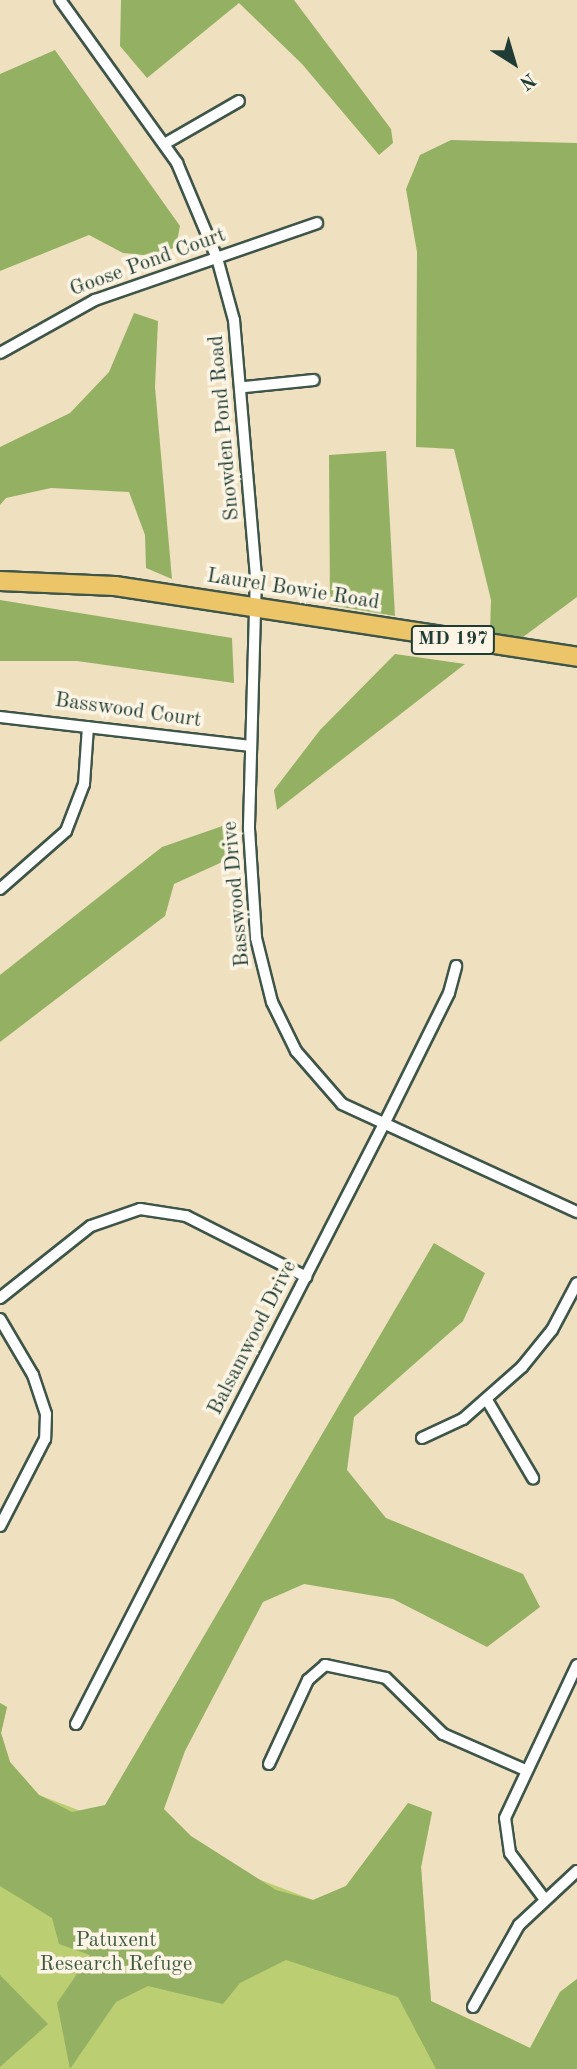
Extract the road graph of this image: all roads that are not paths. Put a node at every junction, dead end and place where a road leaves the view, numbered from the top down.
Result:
1 (60, 0) edge
2 (239, 102) dead end
3 (166, 143) junction
4 (317, 223) dead end
5 (217, 258) junction
6 (0, 353) edge
7 (314, 380) dead end
8 (245, 387) junction
9 (0, 581) edge
10 (254, 607) junction
11 (577, 657) edge
12 (0, 717) edge
13 (88, 727) junction
14 (250, 746) junction
15 (0, 889) edge
16 (456, 966) dead end
17 (384, 1125) junction
18 (577, 1212) edge
19 (306, 1277) junction
20 (577, 1283) edge
21 (0, 1298) edge
22 (0, 1318) edge
23 (487, 1400) junction
24 (422, 1438) dead end
25 (533, 1478) dead end
26 (0, 1526) edge
27 (577, 1665) edge
28 (76, 1724) dead end
29 (269, 1764) dead end
30 (523, 1769) junction
31 (577, 1871) edge
32 (543, 1897) junction
33 (473, 2007) dead end

1 - 3 street, Snowden Pond Road
2 - 3 street
3 - 5 street, Snowden Pond Road
4 - 5 street, Goose Pond Court
5 - 6 street, Goose Pond Court
5 - 8 street, Snowden Pond Road
7 - 8 street
8 - 10 street, Snowden Pond Road
9 - 10 main road, Laurel Bowie Road / MD 197
10 - 11 main road, Laurel Bowie Road / MD 197
10 - 14 street, Basswood Drive
12 - 13 street, Basswood Court
13 - 14 street, Basswood Court
13 - 15 street
14 - 17 street, Basswood Drive
16 - 17 street, Balsamwood Drive
17 - 18 street, Basswood Drive
17 - 19 street, Balsamwood Drive
19 - 21 street
19 - 28 street, Balsamwood Drive
20 - 23 street
22 - 26 street
23 - 24 street
23 - 25 street
27 - 30 street
29 - 30 street
30 - 32 street
31 - 32 street
32 - 33 street

